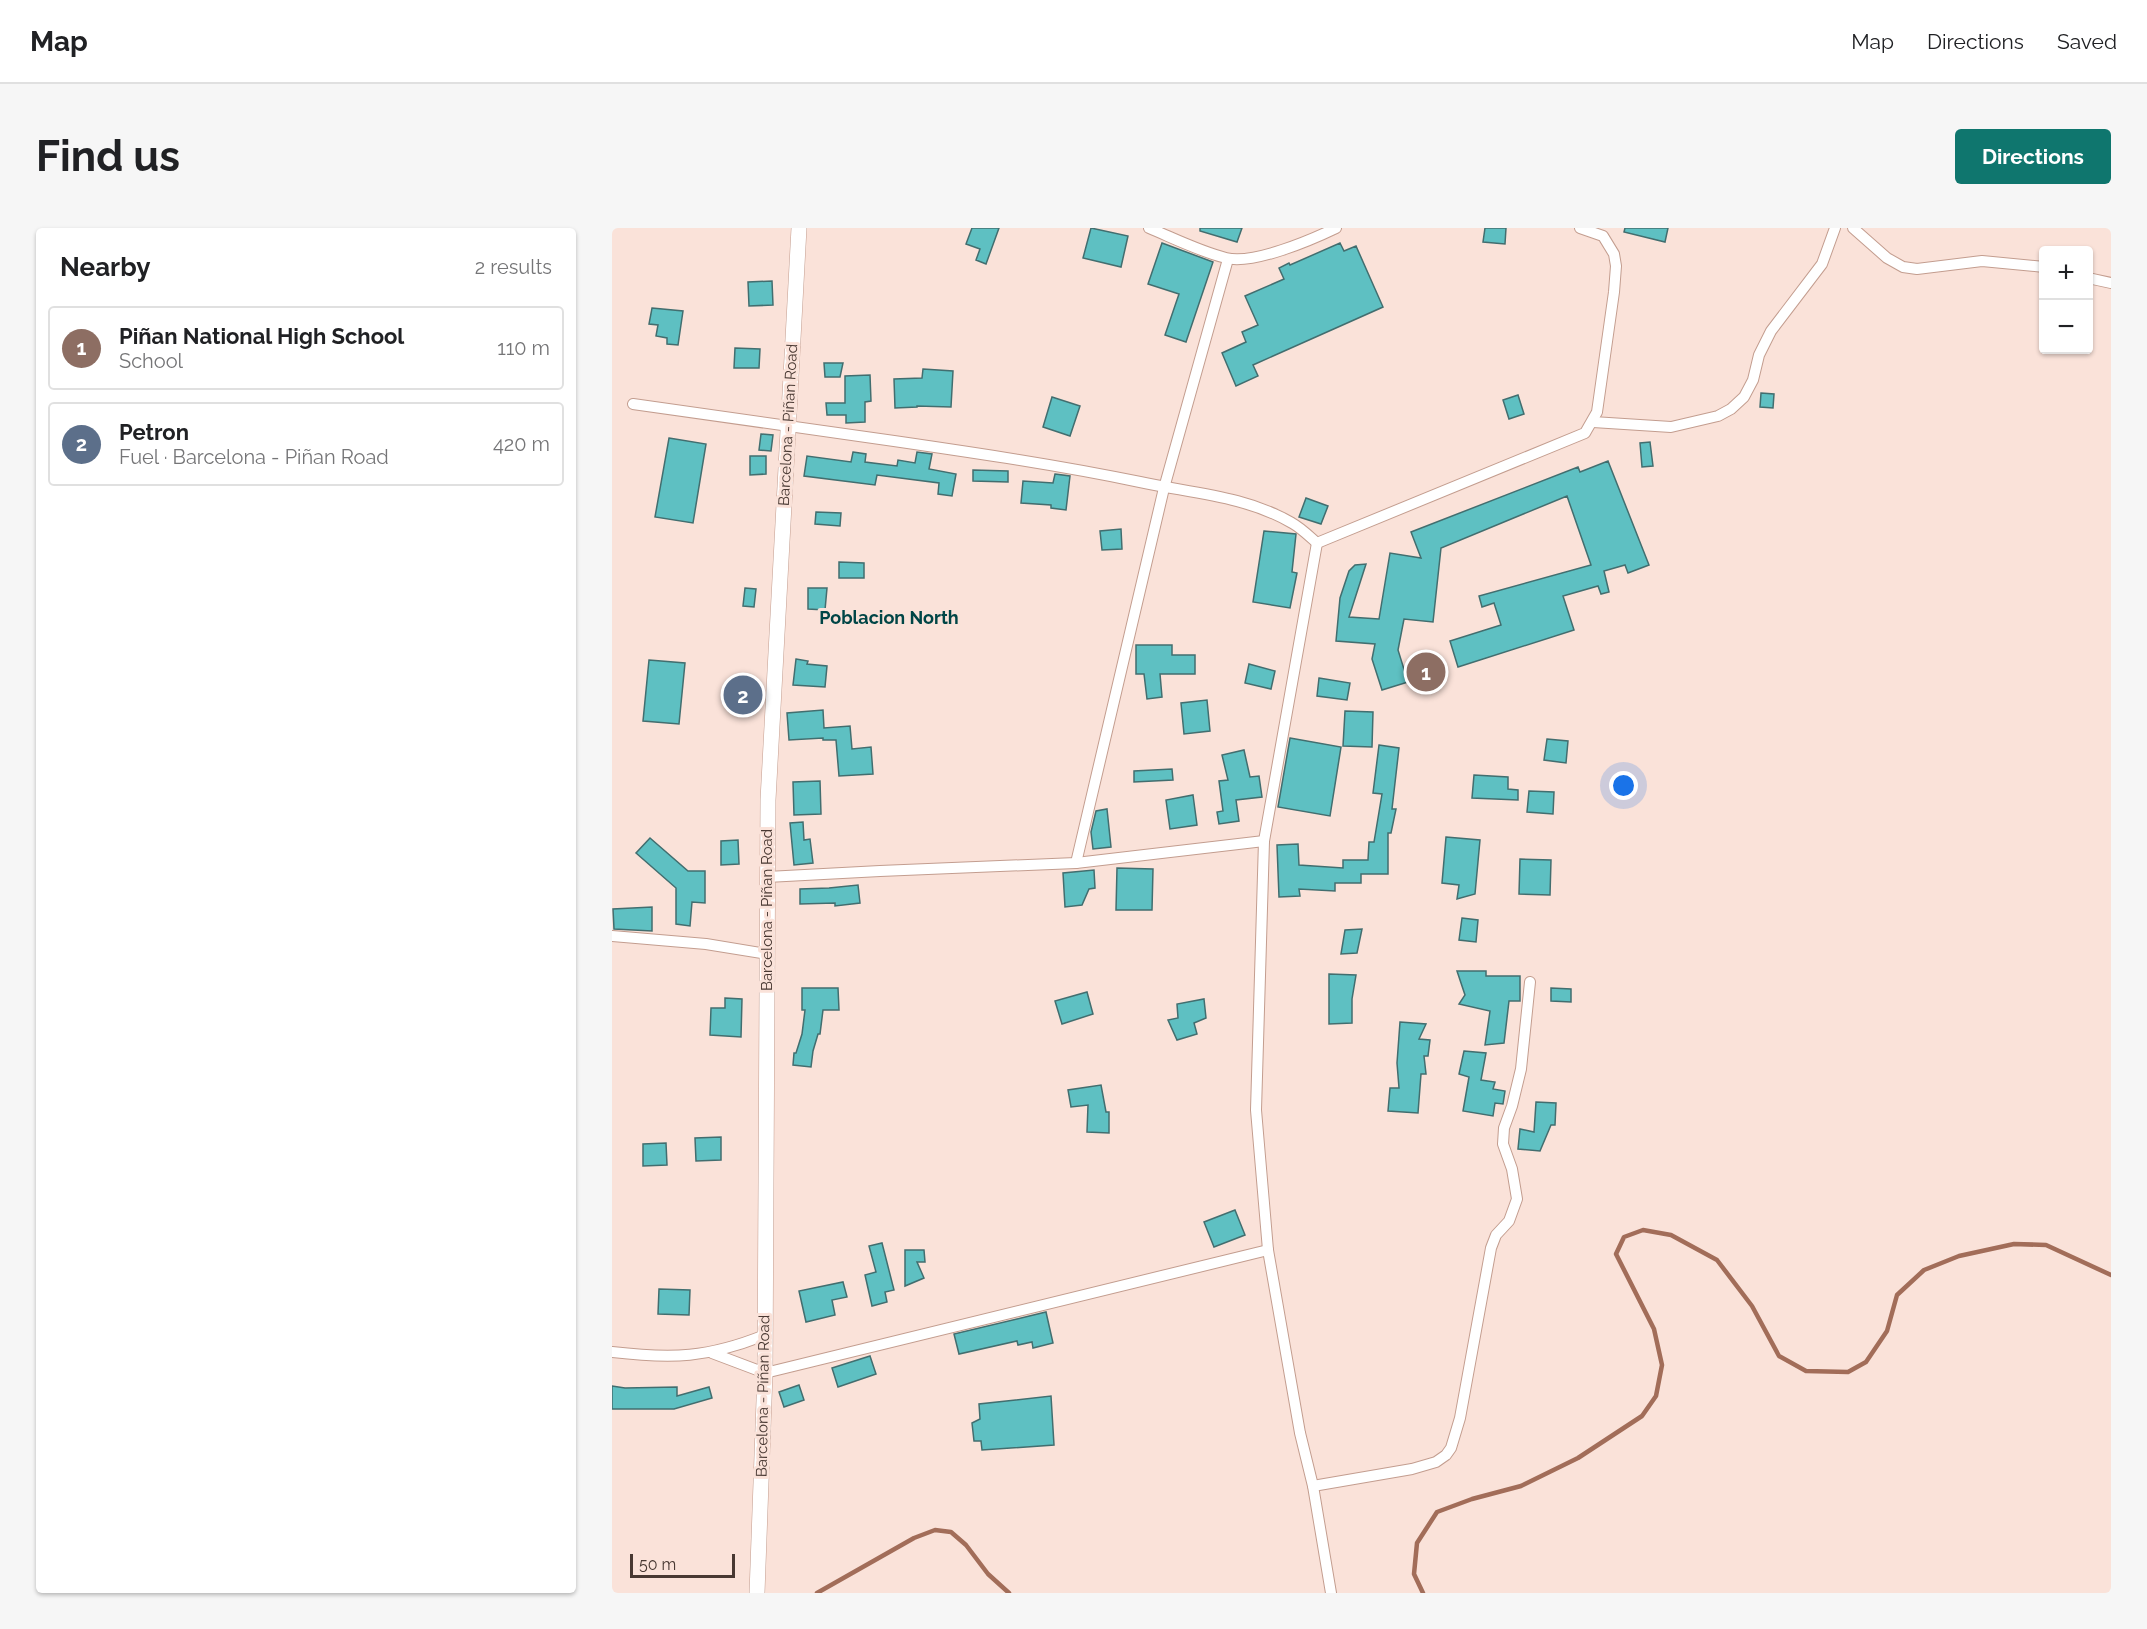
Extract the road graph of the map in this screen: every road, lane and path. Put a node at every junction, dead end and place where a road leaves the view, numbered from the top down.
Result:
1 (799, 228) edge
2 (1149, 228) edge
3 (1336, 228) edge
4 (1580, 228) edge
5 (1835, 228) edge
6 (1853, 228) edge
7 (1228, 259) junction
8 (2039, 267) edge
9 (2093, 279) edge
10 (2111, 283) edge
11 (633, 404) dead end
12 (1593, 422) junction
13 (788, 424) junction
14 (1164, 488) junction
15 (1317, 543) junction
16 (1264, 841) junction
17 (1076, 863) junction
18 (767, 878) junction
19 (612, 936) edge
20 (767, 954) junction
21 (1530, 982) dead end
22 (1268, 1250) junction
23 (765, 1335) junction
24 (612, 1352) edge
25 (712, 1353) junction
26 (765, 1373) junction
27 (1313, 1486) junction
28 (757, 1593) edge
29 (1331, 1593) edge

1 - 13 main road, Barcelona - Piñan Road
2 - 7 street
3 - 7 street
4 - 12 street
5 - 12 street
6 - 8 street
7 - 14 street
9 - 10 street
11 - 13 street
12 - 15 street
13 - 14 street
13 - 18 main road, Barcelona - Piñan Road
14 - 15 street
14 - 17 street
15 - 16 street
16 - 17 street
16 - 22 street
17 - 18 street
18 - 20 main road, Barcelona - Piñan Road
19 - 20 street
20 - 23 main road, Barcelona - Piñan Road
21 - 27 street
22 - 26 street
22 - 27 street
23 - 25 street
23 - 26 main road, Barcelona - Piñan Road
24 - 25 street
25 - 26 street
26 - 28 main road, Barcelona - Piñan Road
27 - 29 street

